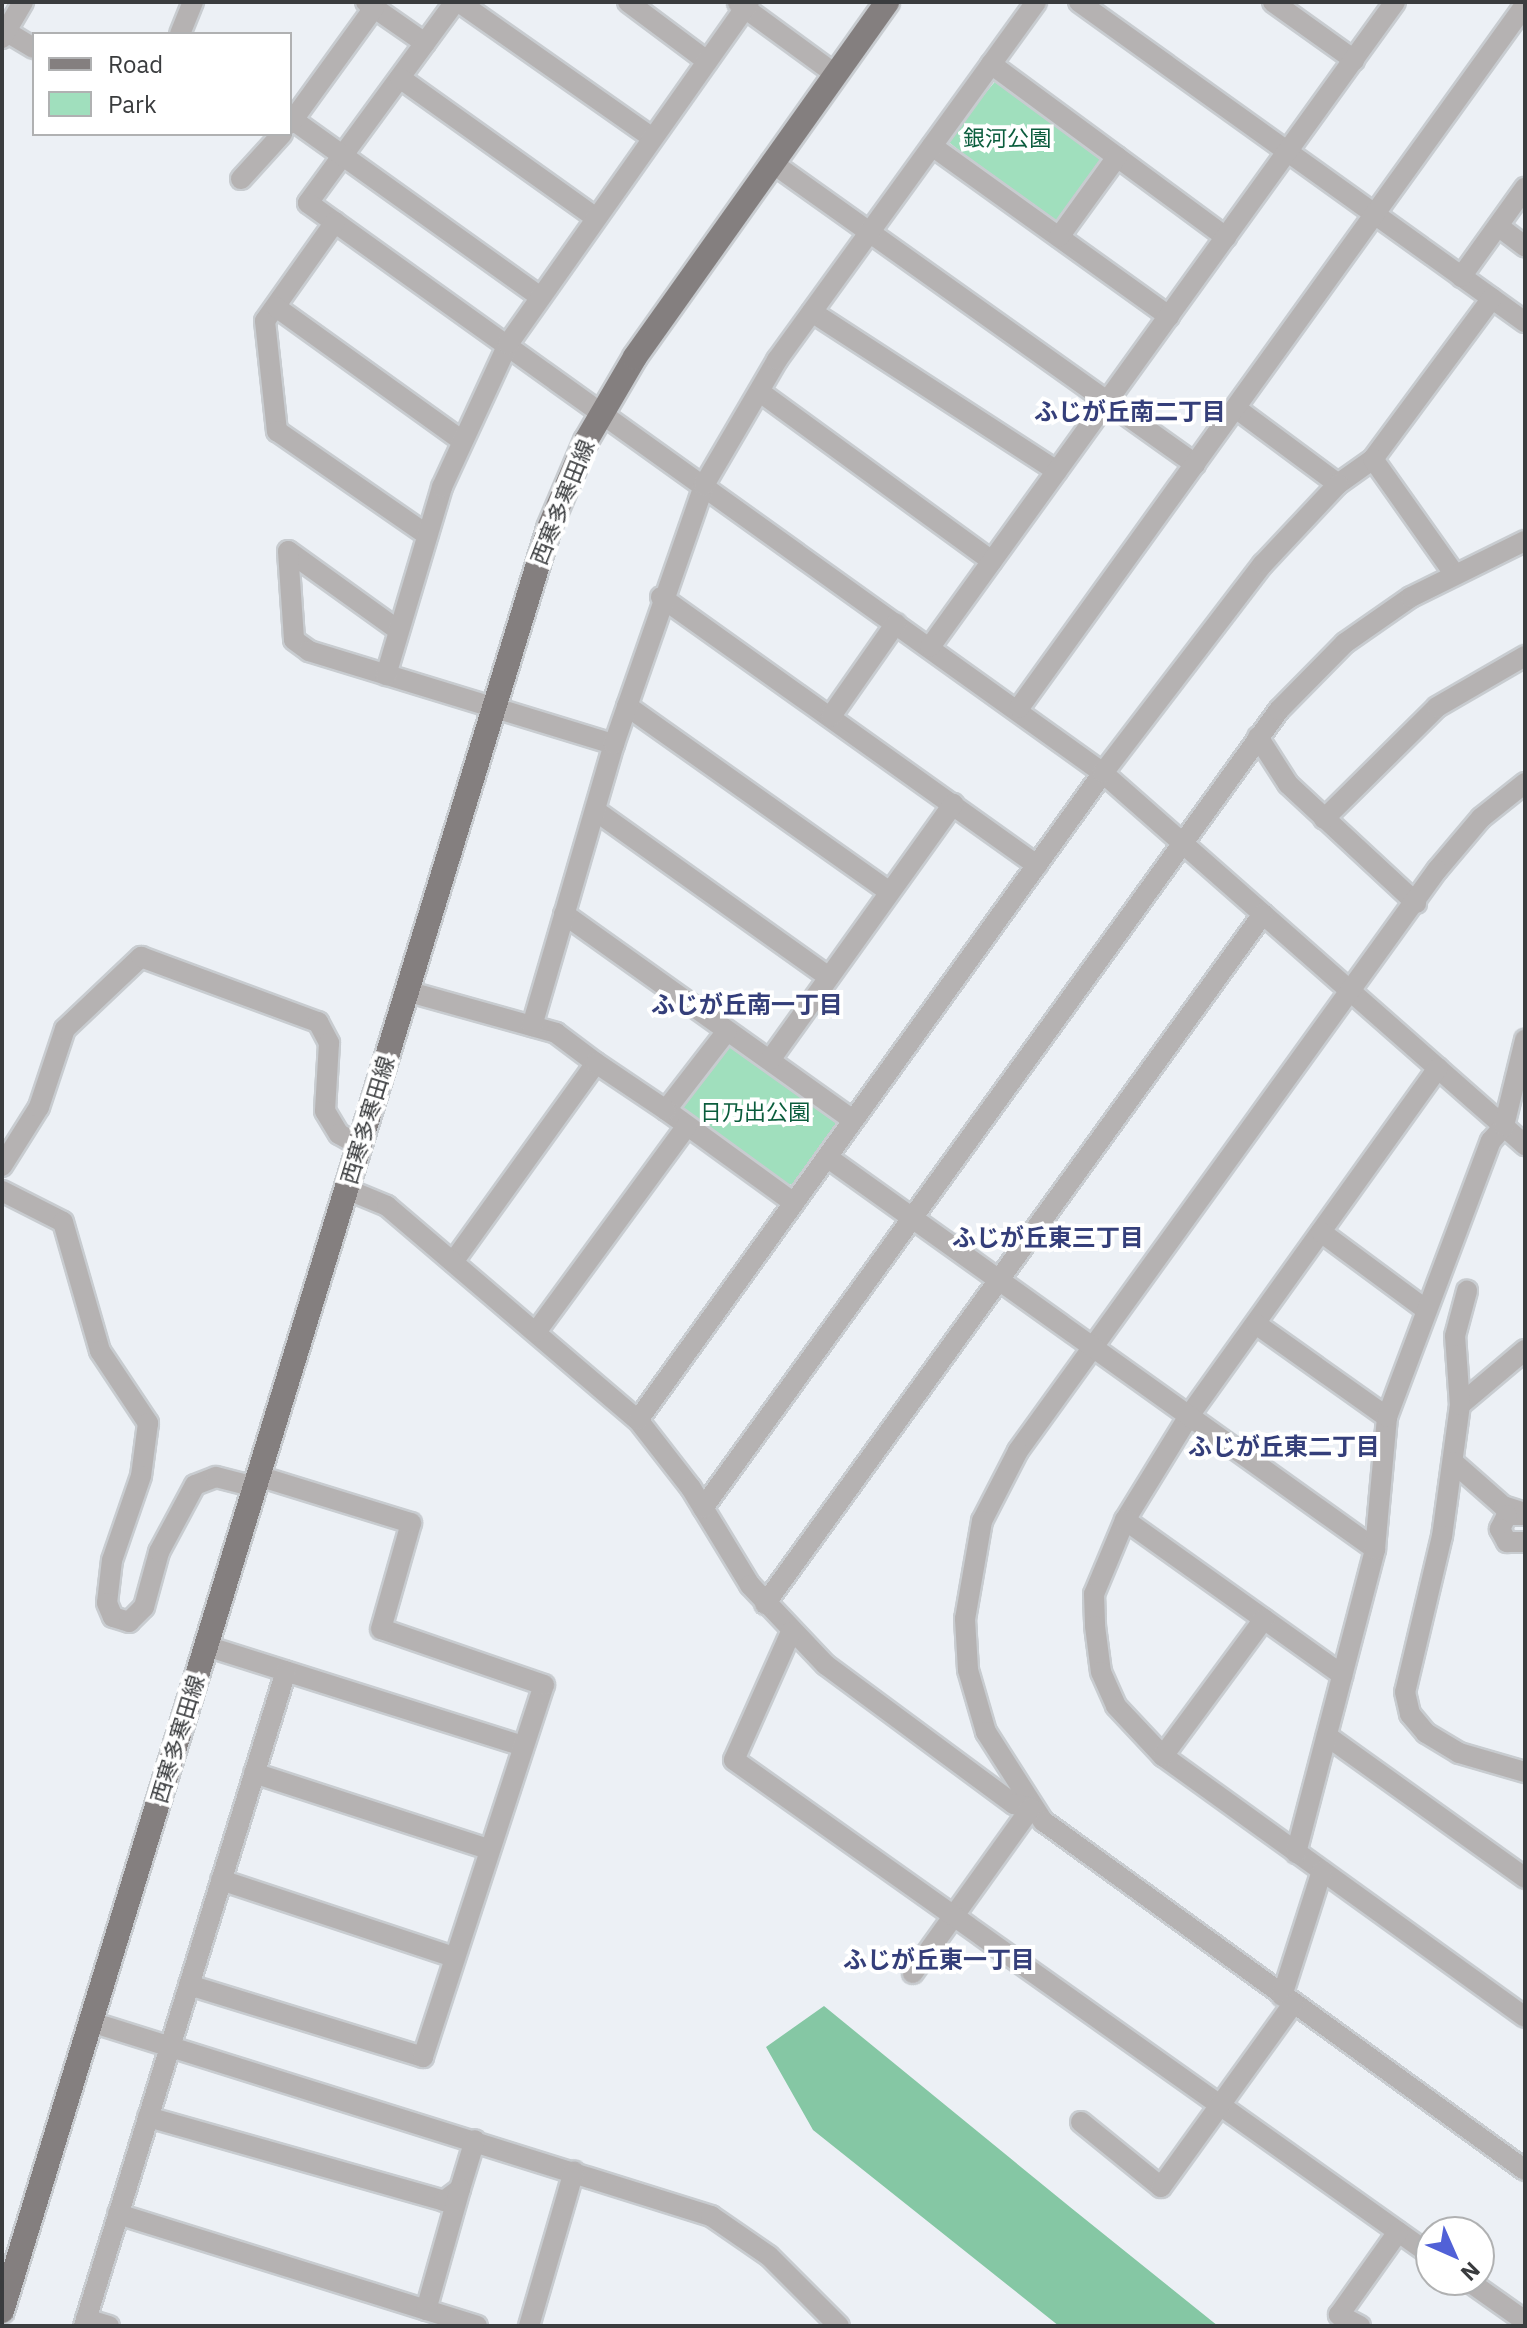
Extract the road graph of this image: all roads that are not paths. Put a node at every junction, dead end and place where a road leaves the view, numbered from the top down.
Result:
1 (23, 2) edge
2 (193, 2) edge
3 (457, 2) edge
4 (628, 2) edge
5 (887, 2) edge
6 (1036, 2) edge
7 (1079, 2) edge
8 (1273, 2) edge
9 (1395, 2) edge
10 (744, 4) edge
11 (370, 5) edge
12 (1525, 5) edge
13 (181, 32) edge
14 (3, 33) edge
15 (425, 43) junction
16 (32, 47) edge
17 (1354, 60) junction
18 (707, 61) junction
19 (991, 64) junction
20 (835, 74) junction
21 (400, 78) junction
22 (292, 120) edge
23 (292, 128) edge
24 (279, 136) edge
25 (651, 137) junction
26 (932, 146) junction
27 (1288, 152) junction
28 (343, 155) junction
29 (1117, 157) junction
30 (771, 162) junction
31 (241, 179) dead end
32 (1525, 188) edge
33 (1374, 214) junction
34 (595, 217) junction
35 (335, 222) junction
36 (1498, 226) junction
37 (870, 232) junction
38 (1059, 237) junction
39 (1226, 237) junction
40 (1525, 246) edge
41 (1461, 277) junction
42 (540, 297) junction
43 (1492, 298) junction
44 (276, 307) junction
45 (812, 312) junction
46 (1169, 316) junction
47 (1525, 322) edge
48 (508, 344) junction
49 (760, 392) junction
50 (1107, 401) junction
51 (1237, 409) junction
52 (602, 410) junction
53 (461, 440) junction
54 (1373, 459) junction
55 (1195, 464) junction
56 (1057, 471) junction
57 (1338, 484) junction
58 (704, 485) junction
59 (427, 535) junction
60 (1525, 541) edge
61 (992, 561) junction
62 (1453, 572) junction
63 (661, 597) junction
64 (896, 623) junction
65 (398, 630) junction
66 (930, 647) junction
67 (1525, 656) edge
68 (386, 675) junction
69 (627, 706) junction
70 (493, 707) junction
71 (1019, 708) junction
72 (831, 716) junction
73 (1258, 737) junction
74 (614, 744) junction
75 (1103, 773) junction
76 (1525, 783) edge
77 (953, 804) junction
78 (596, 811) junction
79 (1324, 819) junction
80 (1182, 842) junction
81 (1037, 865) junction
82 (890, 892) junction
83 (1416, 903) junction
84 (564, 914) junction
85 (1263, 914) junction
86 (829, 977) junction
87 (406, 991) junction
88 (1352, 993) junction
89 (532, 1026) junction
90 (727, 1031) junction
91 (1525, 1040) edge
92 (770, 1060) junction
93 (596, 1063) junction
94 (1438, 1068) junction
95 (666, 1110) junction
96 (853, 1120) junction
97 (687, 1126) junction
98 (1504, 1126) junction
99 (359, 1145) junction
100 (1525, 1145) edge
101 (827, 1157) junction
102 (2, 1166) edge
103 (346, 1189) junction
104 (2, 1191) edge
105 (794, 1203) junction
106 (912, 1217) junction
107 (1321, 1232) junction
108 (453, 1262) junction
109 (999, 1280) junction
110 (1467, 1291) dead end
111 (1425, 1309) junction
112 (1256, 1324) junction
113 (536, 1332) junction
114 (1095, 1348) junction
115 (1525, 1350) edge
116 (1460, 1405) junction
117 (1189, 1416) junction
118 (1387, 1417) junction
119 (638, 1420) junction
120 (1453, 1462) junction
121 (256, 1482) junction
122 (703, 1508) junction
123 (1523, 1513) edge
124 (1125, 1520) junction
125 (1525, 1542) edge
126 (1375, 1549) junction
127 (765, 1604) junction
128 (1264, 1619) junction
129 (791, 1632) junction
130 (206, 1646) junction
131 (286, 1671) junction
132 (1342, 1675) junction
133 (1327, 1736) junction
134 (520, 1745) junction
135 (1163, 1756) junction
136 (1525, 1772) edge
137 (254, 1773) junction
138 (1031, 1808) junction
139 (488, 1849) junction
140 (1296, 1853) junction
141 (1322, 1871) junction
142 (1525, 1878) edge
143 (221, 1880) junction
144 (954, 1916) junction
145 (454, 1957) junction
146 (913, 1973) dead end
147 (189, 1985) junction
148 (1288, 2000) junction
149 (1525, 2017) edge
150 (91, 2022) junction
151 (170, 2047) junction
152 (1220, 2105) junction
153 (148, 2117) junction
154 (1081, 2122) dead end
155 (475, 2140) junction
156 (1525, 2170) edge
157 (574, 2171) junction
158 (460, 2189) junction
159 (118, 2214) junction
160 (1398, 2232) junction
161 (1415, 2244) edge
162 (1490, 2296) edge
163 (426, 2310) junction
164 (2, 2311) edge
165 (1525, 2321) edge
166 (85, 2322) edge
167 (109, 2326) edge
168 (477, 2326) edge
169 (529, 2326) edge
170 (839, 2326) edge
171 (1360, 2326) edge

1 - 14 street
2 - 13 street
3 - 15 street
3 - 25 street
4 - 18 street
5 - 20 main road, 西寒多寒田線
6 - 19 street
7 - 27 street
8 - 17 street
9 - 17 street
10 - 18 street
10 - 20 street
11 - 15 street
11 - 22 street
12 - 33 street
14 - 16 street
15 - 21 street
17 - 27 street
18 - 25 street
19 - 26 street
19 - 29 street
20 - 30 main road, 西寒多寒田線
21 - 28 street
21 - 34 street
23 - 28 street
24 - 31 street
25 - 34 street
26 - 37 street
26 - 38 street
27 - 33 street
27 - 39 street
28 - 35 street
28 - 42 street
29 - 38 street
29 - 39 street
30 - 37 street
30 - 52 main road, 西寒多寒田線
32 - 36 street
33 - 41 street
33 - 51 street
34 - 42 street
35 - 44 street
35 - 48 street
36 - 40 street
36 - 41 street
37 - 45 street
37 - 50 street
38 - 46 street
39 - 46 street
41 - 43 street
42 - 48 street
43 - 47 street
43 - 54 street
44 - 53 street
44 - 59 street
45 - 49 street
45 - 56 street
46 - 50 street
48 - 52 street
48 - 53 street
49 - 58 street
49 - 61 street
50 - 55 street
50 - 56 street
51 - 55 street
51 - 57 street
52 - 58 street
52 - 70 main road, 西寒多寒田線
53 - 59 street
54 - 57 street
54 - 62 street
55 - 71 street
56 - 61 street
57 - 75 street
58 - 63 street
58 - 64 street
59 - 65 street
60 - 62 street
61 - 66 street
62 - 73 street
63 - 69 street
63 - 72 street
64 - 66 street
64 - 72 street
65 - 68 street
65 - 68 street
66 - 71 street
67 - 79 street
68 - 70 street
69 - 74 street
69 - 82 street
70 - 74 street
70 - 87 main road, 西寒多寒田線
71 - 75 street
72 - 77 street
73 - 79 street
73 - 80 street
74 - 78 street
75 - 80 street
75 - 81 street
76 - 83 street
77 - 81 street
77 - 82 street
78 - 84 street
78 - 86 street
79 - 83 street
80 - 85 street
80 - 106 street
81 - 96 street
82 - 86 street
83 - 88 street
84 - 89 street
84 - 90 street
85 - 88 street
85 - 109 street
86 - 92 street
87 - 89 street
87 - 99 main road, 西寒多寒田線
88 - 94 street
88 - 114 street
89 - 93 street
90 - 92 street
90 - 95 street
91 - 98 street
92 - 96 street
93 - 95 street
93 - 108 street
94 - 98 street
94 - 107 street
95 - 97 street
96 - 101 street
97 - 105 street
97 - 113 street
98 - 100 street
98 - 111 street
99 - 102 street
99 - 103 main road, 西寒多寒田線
101 - 105 street
101 - 106 street
103 - 108 street
103 - 121 main road, 西寒多寒田線
104 - 121 street
105 - 119 street
106 - 109 street
106 - 122 street
107 - 111 street
107 - 112 street
108 - 113 street
109 - 114 street
109 - 127 street
110 - 116 street
111 - 118 street
112 - 117 street
112 - 118 street
113 - 119 street
114 - 117 street
114 - 138 street
115 - 116 street
116 - 120 street
117 - 124 street
117 - 126 street
118 - 126 street
119 - 122 street
120 - 123 street
120 - 136 street
121 - 130 main road, 西寒多寒田線
121 - 134 street
122 - 127 street
123 - 125 street
124 - 128 street
124 - 135 street
126 - 132 street
127 - 129 street
128 - 132 street
128 - 135 street
129 - 138 street
129 - 144 street
130 - 131 street
130 - 150 main road, 西寒多寒田線
131 - 134 street
131 - 137 street
132 - 133 street
133 - 140 street
133 - 142 street
134 - 139 street
135 - 140 street
137 - 139 street
137 - 143 street
138 - 144 street
138 - 148 street
139 - 145 street
140 - 141 street
141 - 148 street
141 - 149 street
143 - 145 street
143 - 147 street
144 - 146 street
144 - 152 street
145 - 147 street
147 - 151 street
148 - 152 street
148 - 156 street
150 - 151 street
150 - 164 main road, 西寒多寒田線
151 - 153 street
151 - 155 street
152 - 154 street
152 - 160 street
153 - 158 street
153 - 159 street
155 - 157 street
155 - 158 street
157 - 169 street
157 - 170 street
158 - 163 street
159 - 163 street
159 - 166 street
160 - 161 street
160 - 171 street
162 - 165 street
163 - 168 street
166 - 167 street

